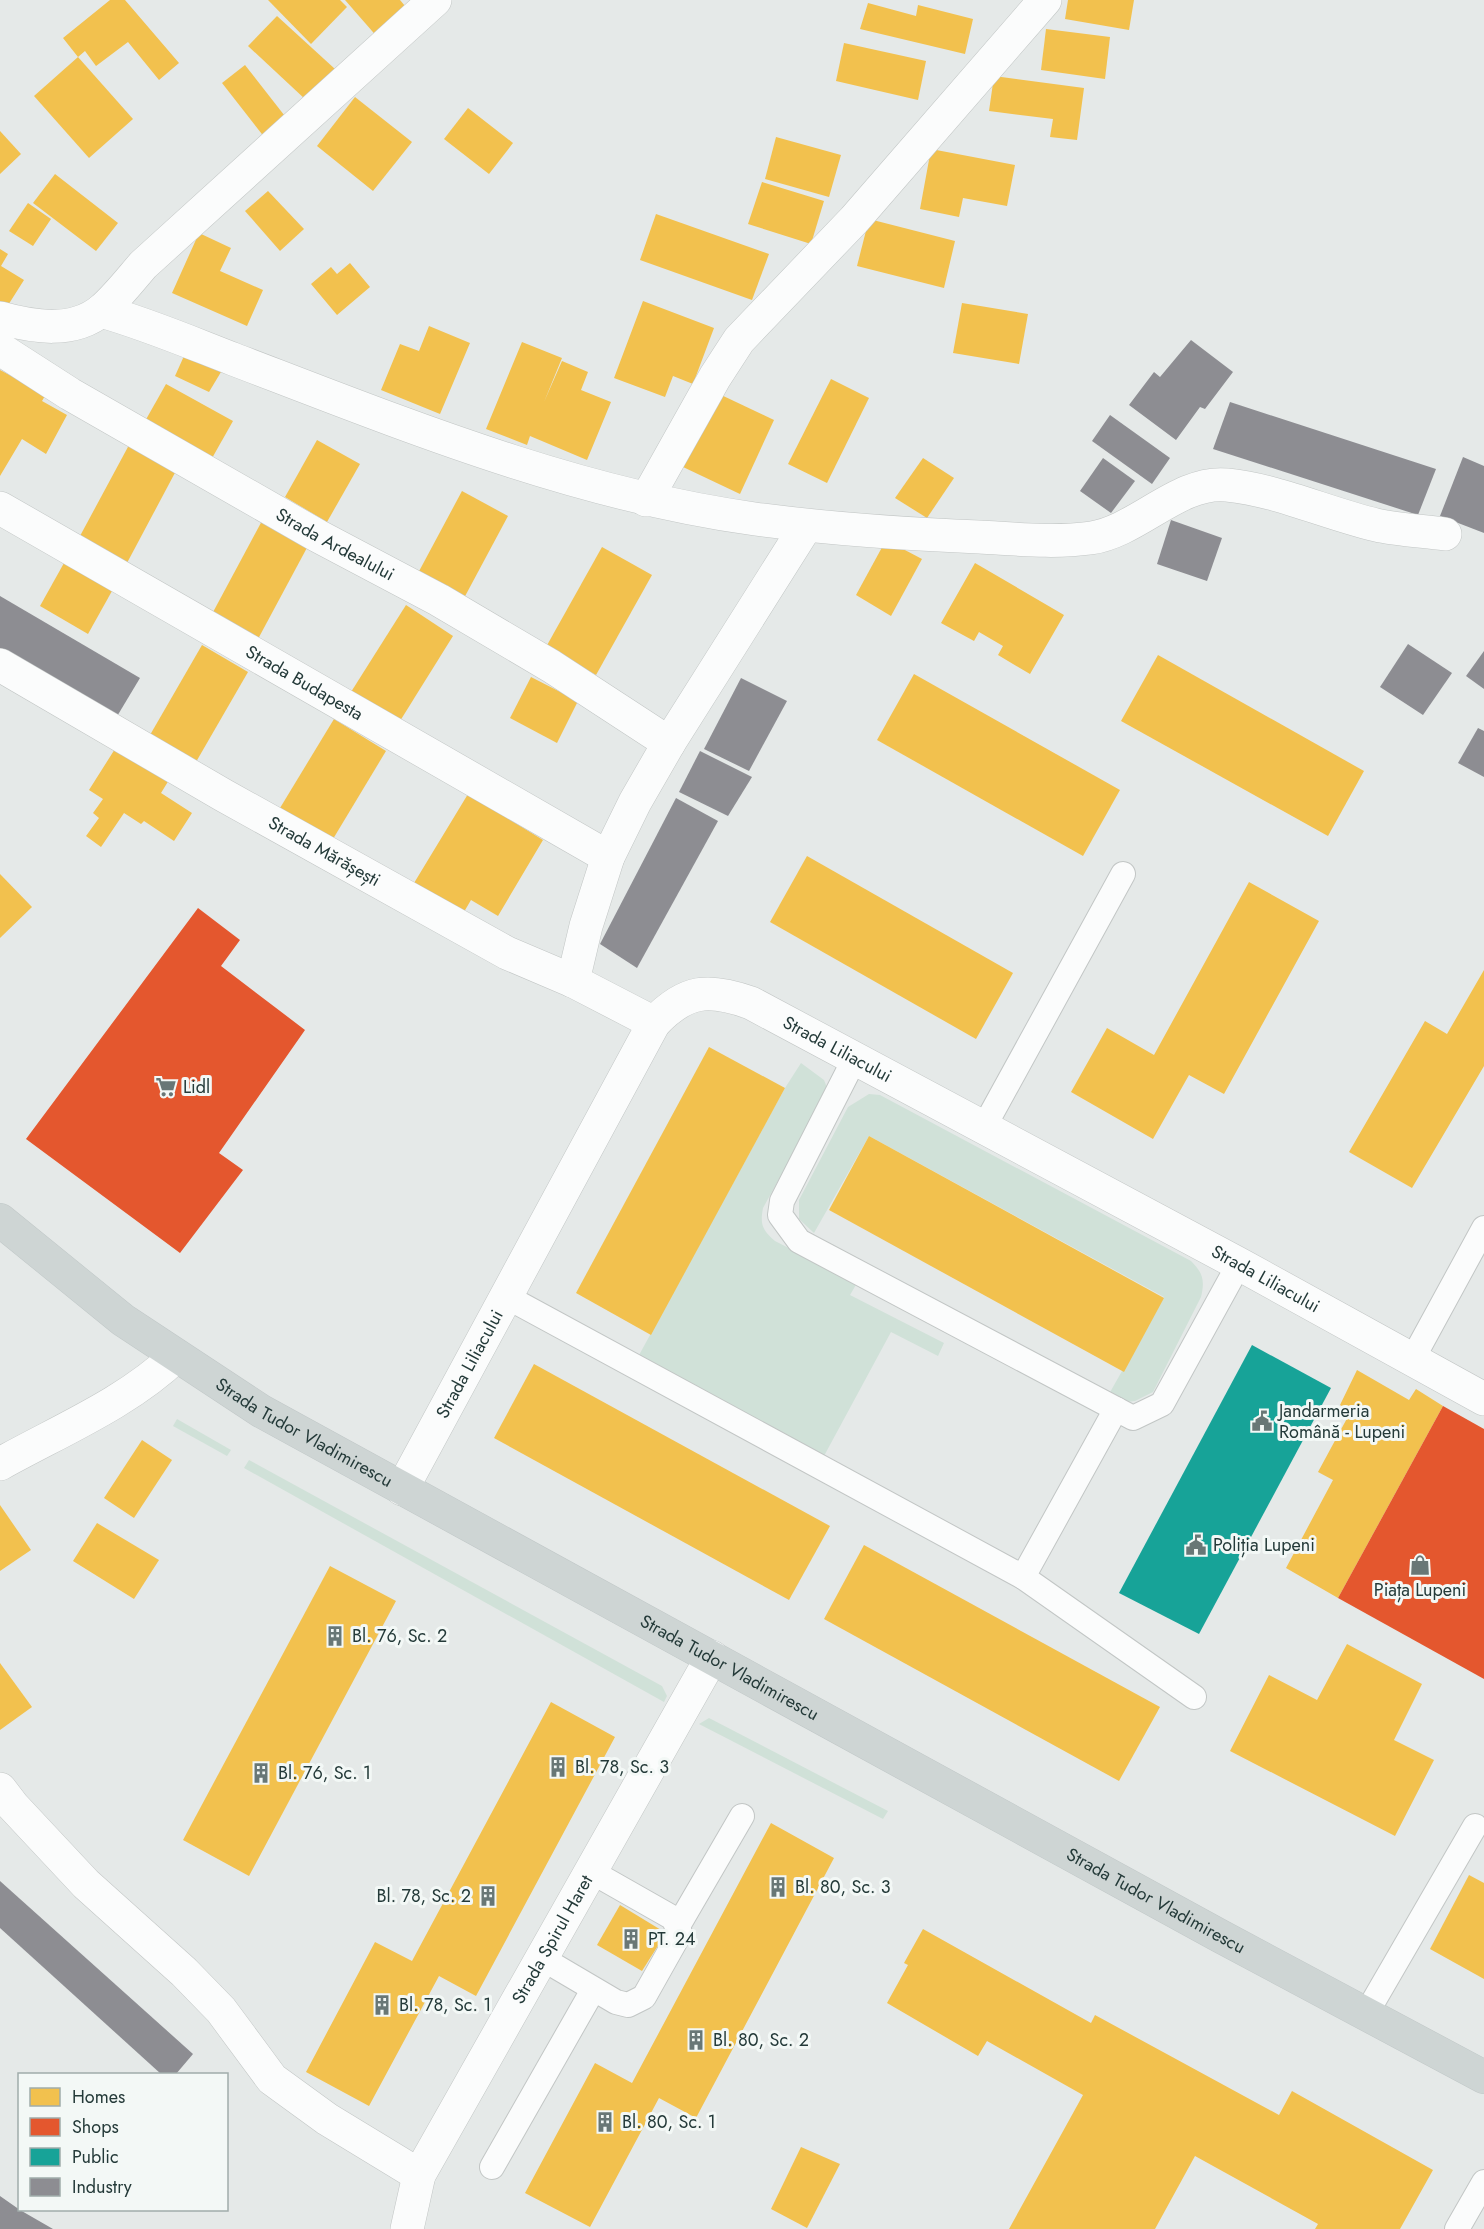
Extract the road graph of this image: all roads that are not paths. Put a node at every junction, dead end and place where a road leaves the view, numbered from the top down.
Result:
1 (435, 0) edge
2 (1045, 0) edge
3 (101, 311) junction
4 (0, 318) edge
5 (0, 349) edge
6 (646, 500) junction
7 (0, 508) edge
8 (806, 526) junction
9 (1445, 534) dead end
10 (0, 665) edge
11 (669, 742) junction
12 (608, 857) junction
13 (1123, 874) dead end
14 (573, 981) junction
15 (663, 1014) junction
16 (855, 1058) junction
17 (984, 1127) junction
18 (0, 1220) edge
19 (1484, 1228) edge
20 (1239, 1264) junction
21 (507, 1297) junction
22 (176, 1356) junction
23 (1412, 1360) junction
24 (1484, 1399) edge
25 (1116, 1409) junction
26 (0, 1464) edge
27 (402, 1489) junction
28 (1023, 1577) junction
29 (712, 1658) junction
30 (1194, 1697) dead end
31 (0, 1788) edge
32 (742, 1816) dead end
33 (1475, 1826) dead end
34 (592, 1872) junction
35 (678, 1926) junction
36 (543, 1959) junction
37 (593, 1990) junction
38 (1366, 2014) junction
39 (1484, 2077) edge
40 (492, 2167) dead end
41 (420, 2175) junction
42 (1484, 2182) edge
43 (407, 2229) edge
44 (1457, 2229) edge

1 - 3 street
2 - 6 street
3 - 4 street
3 - 6 street
5 - 11 street, Strada Ardealului
6 - 8 street
7 - 12 street, Strada Budapesta
8 - 9 street
8 - 11 street
10 - 14 street, Strada Mărășești
11 - 12 street
12 - 14 street
13 - 17 lane
14 - 15 street, Strada Mărășești
15 - 16 street, Strada Liliacului
15 - 21 street, Strada Liliacului
16 - 17 street, Strada Liliacului
16 - 25 lane
17 - 20 street, Strada Liliacului
18 - 22 main road, Strada Tudor Vladimirescu
19 - 23 lane
20 - 23 street, Strada Liliacului
20 - 25 lane
21 - 27 street, Strada Liliacului
21 - 28 lane
22 - 26 street
22 - 27 main road, Strada Tudor Vladimirescu
23 - 24 street, Strada Liliacului
25 - 28 lane
27 - 29 main road, Strada Tudor Vladimirescu
28 - 30 lane
29 - 34 street, Strada Spirul Haret
29 - 38 main road, Strada Tudor Vladimirescu
31 - 41 street
32 - 35 lane
33 - 38 lane
34 - 35 lane
34 - 36 street, Strada Spirul Haret
35 - 37 lane
36 - 37 lane
36 - 41 street, Strada Spirul Haret
37 - 40 lane
38 - 39 main road, Strada Tudor Vladimirescu
41 - 43 street, Strada Spirul Haret
42 - 44 lane

